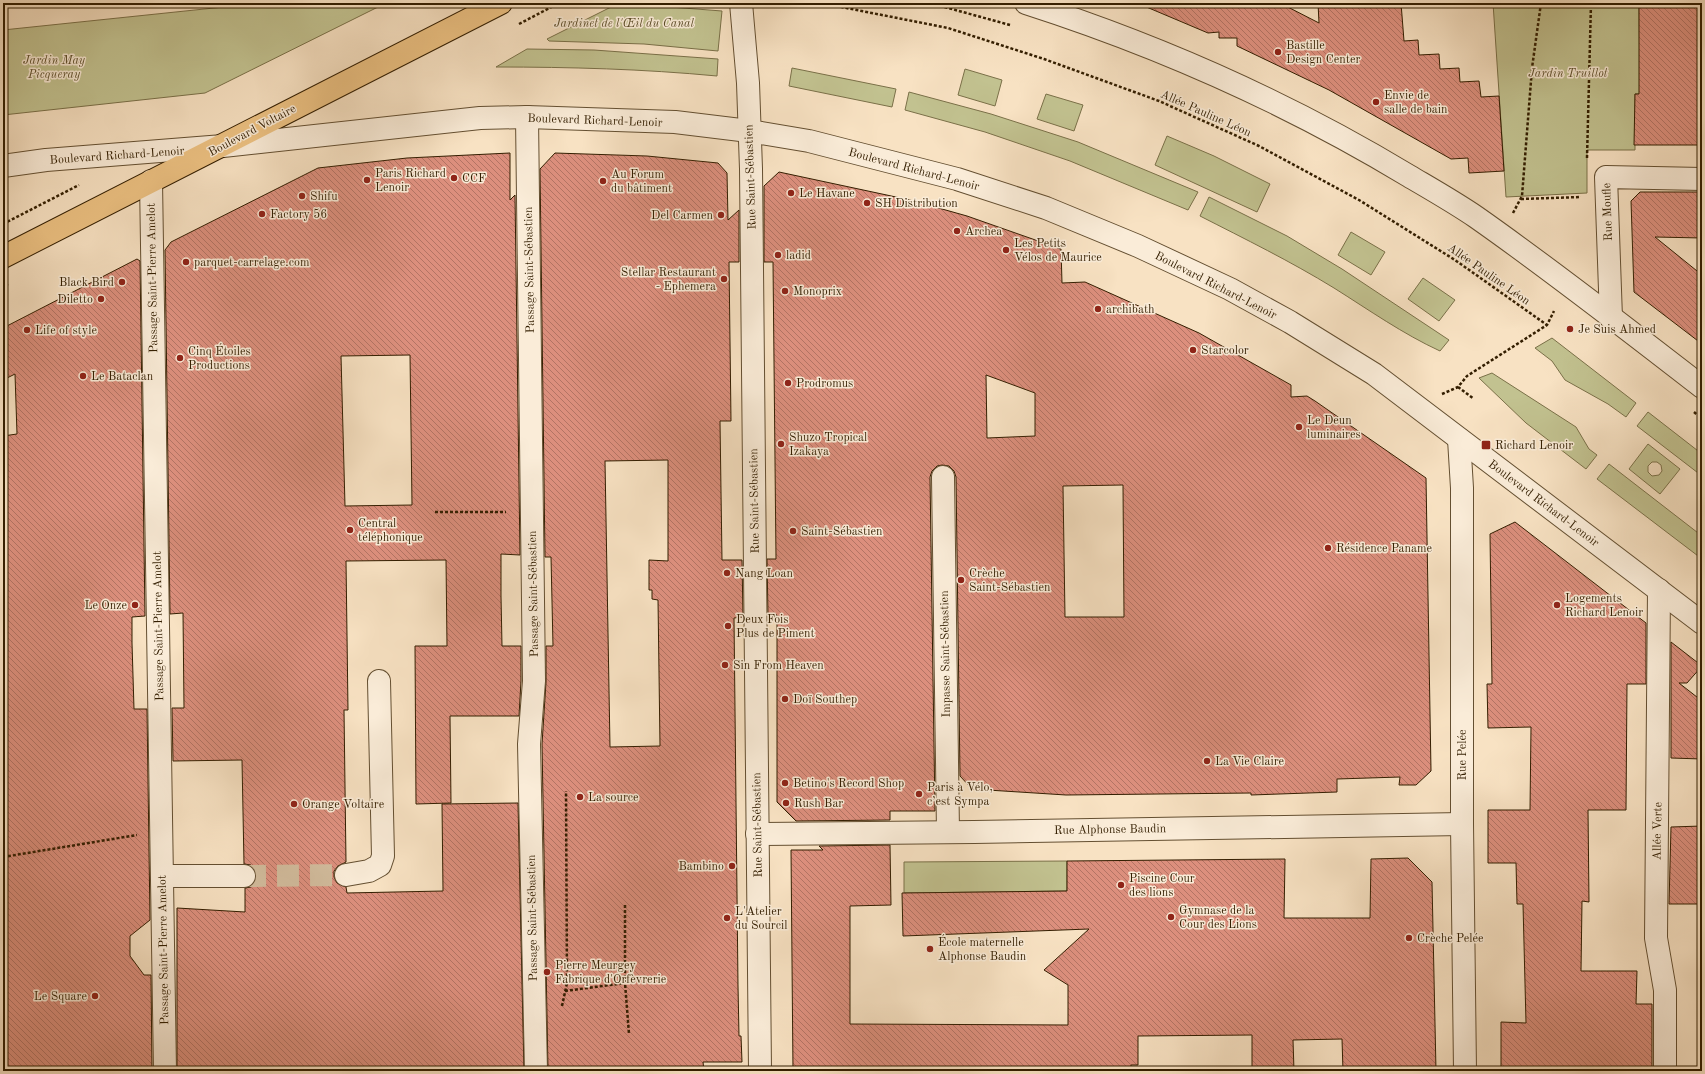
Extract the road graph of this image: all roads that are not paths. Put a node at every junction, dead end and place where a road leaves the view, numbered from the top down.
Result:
1 (501, 3) edge
2 (741, 3) edge
3 (1026, 3) edge
4 (527, 117) junction
5 (749, 131) junction
6 (223, 146) junction
7 (3, 166) edge
8 (1702, 178) edge
9 (151, 181) junction
10 (3, 257) edge
11 (1611, 318) junction
12 (1702, 387) edge
13 (1459, 439) junction
14 (944, 477) dead end
15 (1659, 590) junction
16 (1702, 624) edge
17 (379, 681) dead end
18 (1462, 824) junction
19 (948, 832) junction
20 (757, 834) junction
21 (346, 875) tunnel mouth
22 (162, 876) junction
23 (244, 876) tunnel mouth
24 (166, 1071) edge
25 (536, 1071) edge
26 (760, 1071) edge
27 (1465, 1071) edge
28 (1665, 1071) edge

1 - 6 main road, Boulevard Voltaire
2 - 5 street, Rue Saint-Sébastien
3 - 11 street
4 - 5 street, Boulevard Richard-Lenoir
4 - 6 street, Boulevard Richard-Lenoir
4 - 25 street, Passage Saint-Sébastien
5 - 13 street, Boulevard Richard-Lenoir
5 - 20 street, Rue Saint-Sébastien
6 - 7 street, Boulevard Richard-Lenoir
6 - 9 main road, Boulevard Voltaire
8 - 11 street, Rue Moufle
9 - 10 main road, Boulevard Voltaire
9 - 22 street, Passage Saint-Pierre Amelot
11 - 12 street
13 - 15 street, Boulevard Richard-Lenoir
13 - 18 street, Rue Pelée
14 - 19 street, Impasse Saint-Sébastien
15 - 16 street, Boulevard Richard-Lenoir
15 - 28 street, Allée Verte
17 - 21 street
18 - 19 street, Rue Alphonse Baudin
18 - 27 street, Rue Pelée
19 - 20 street, Rue Alphonse Baudin
20 - 26 street, Rue Saint-Sébastien
22 - 23 street
22 - 24 street, Passage Saint-Pierre Amelot

